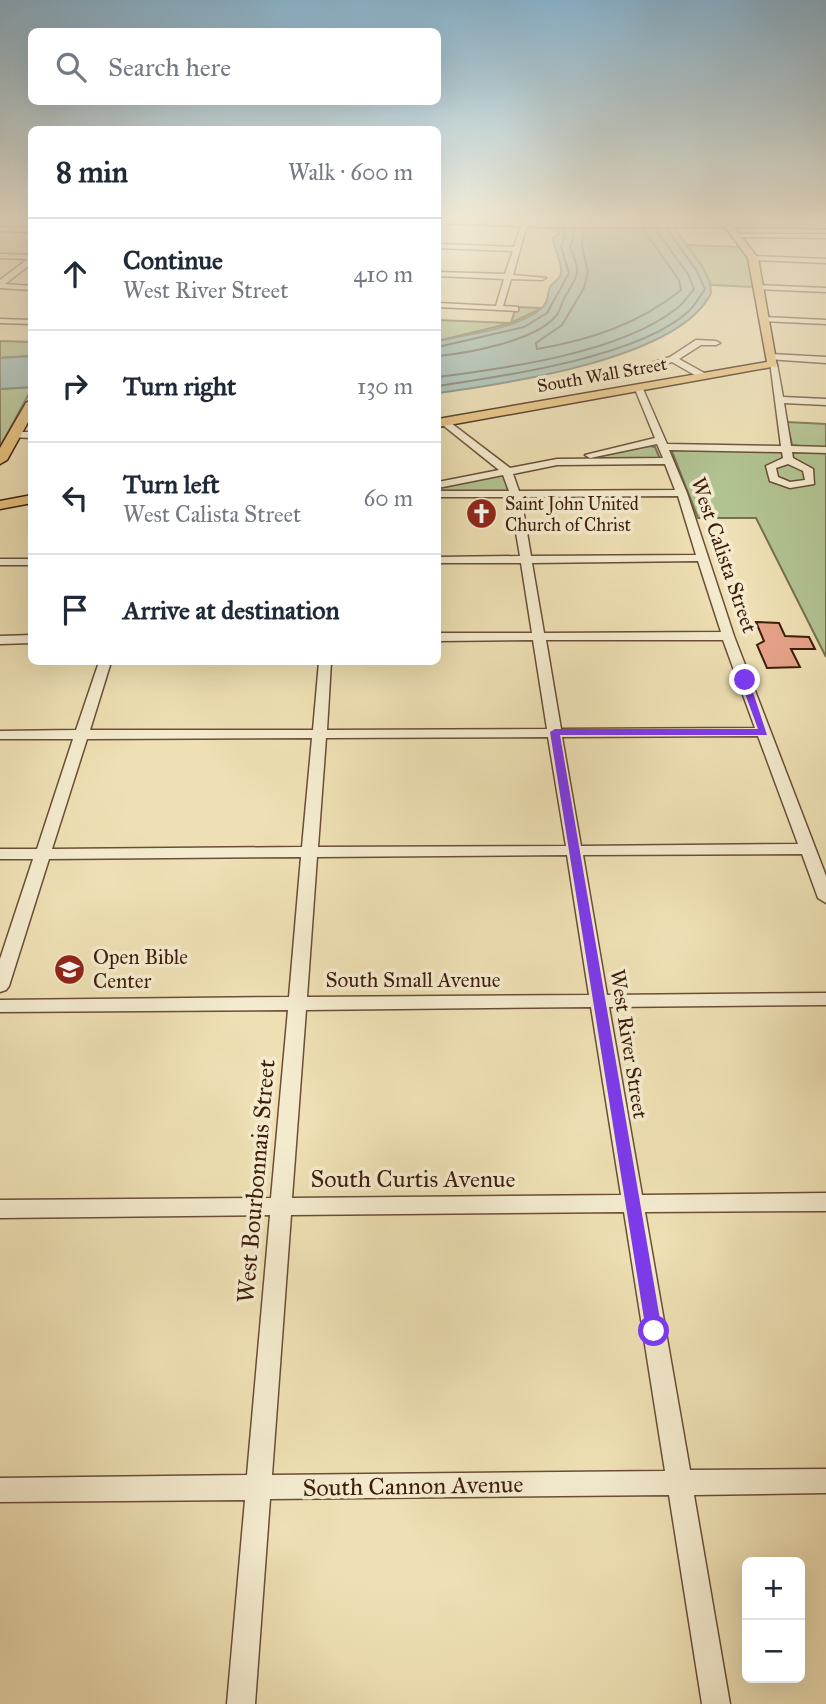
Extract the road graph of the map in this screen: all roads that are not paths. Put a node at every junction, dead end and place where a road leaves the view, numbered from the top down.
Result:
1 (502, 298) edge
2 (761, 298) edge
3 (441, 305) edge
4 (499, 308) junction
5 (515, 309) dead end
6 (764, 319) junction
7 (0, 321) edge
8 (826, 322) edge
9 (28, 323) edge
10 (716, 342) dead end
11 (673, 359) junction
12 (826, 360) edge
13 (772, 361) junction
14 (636, 369) dead end
15 (703, 376) junction
16 (639, 389) junction
17 (780, 400) junction
18 (826, 402) edge
19 (28, 410) edge
20 (441, 423) edge
21 (13, 435) junction
22 (28, 435) edge
23 (662, 444) junction
24 (826, 450) edge
25 (788, 454) junction
26 (0, 460) edge
27 (669, 461) junction
28 (557, 462) junction
29 (507, 471) junction
30 (441, 484) edge
31 (682, 493) junction
32 (441, 494) edge
33 (515, 494) junction
34 (28, 500) edge
35 (0, 505) edge
36 (704, 558) junction
37 (526, 559) junction
38 (441, 560) edge
39 (0, 562) edge
40 (28, 562) edge
41 (729, 636) junction
42 (539, 637) junction
43 (441, 638) edge
44 (28, 639) edge
45 (0, 640) edge
46 (104, 665) edge
47 (325, 665) edge
48 (555, 732) junction
49 (764, 732) junction
50 (318, 733) junction
51 (81, 734) junction
52 (0, 735) edge
53 (808, 849) junction
54 (574, 851) junction
55 (309, 852) junction
56 (0, 854) edge
57 (43, 854) junction
58 (826, 898) edge
59 (0, 986) edge
60 (826, 999) edge
61 (599, 1001) junction
62 (297, 1004) junction
63 (0, 1006) edge
64 (826, 1202) edge
65 (633, 1204) junction
66 (281, 1207) junction
67 (0, 1209) edge
68 (826, 1481) edge
69 (679, 1483) junction
70 (259, 1487) junction
71 (0, 1490) edge
72 (242, 1704) edge
73 (716, 1704) edge

1 - 4 street
2 - 6 main road
3 - 4 street
4 - 5 street
6 - 8 street
6 - 13 main road
7 - 9 street
10 - 11 street
11 - 14 street
11 - 15 street
12 - 13 street
13 - 15 main road, South Wall Street
13 - 17 street
15 - 16 main road, South Wall Street
16 - 20 main road, South Wall Street
16 - 23 street, West Calista Street
17 - 18 street
17 - 25 street
19 - 21 main road
20 - 29 street
21 - 22 street
21 - 26 main road
23 - 25 street
23 - 27 street, West Calista Street
23 - 28 street
24 - 25 street
27 - 28 street
27 - 31 street, West Calista Street
28 - 29 street
29 - 30 street
29 - 33 street, West River Street
31 - 33 street
31 - 36 street, West Calista Street
32 - 33 street
33 - 37 street, West River Street
34 - 35 main road
36 - 37 street
36 - 41 street, West Calista Street
37 - 38 street
37 - 42 street, West River Street
39 - 40 street
41 - 42 street
41 - 49 street, West Calista Street
42 - 43 street
42 - 48 street, West River Street
44 - 45 street
46 - 51 street
47 - 50 street, West Bourbonnais Street
48 - 49 street
48 - 50 street
48 - 54 street, West River Street
49 - 53 street, West Calista Street
50 - 51 street
50 - 55 street, West Bourbonnais Street
51 - 52 street
51 - 57 street
53 - 54 street
53 - 58 street, West Calista Street
54 - 55 street
54 - 61 street, West River Street
55 - 57 street
55 - 62 street, West Bourbonnais Street
56 - 57 street
57 - 59 street
60 - 61 street, South Small Avenue
61 - 62 street, South Small Avenue
61 - 65 street, West River Street
62 - 63 street, South Small Avenue
62 - 66 street, West Bourbonnais Street
64 - 65 street, South Curtis Avenue
65 - 66 street, South Curtis Avenue
65 - 69 street, West River Street
66 - 67 street, South Curtis Avenue
66 - 70 street, West Bourbonnais Street
68 - 69 street, South Cannon Avenue
69 - 70 street, South Cannon Avenue
69 - 73 street, West River Street
70 - 71 street, South Cannon Avenue
70 - 72 street, West Bourbonnais Street

